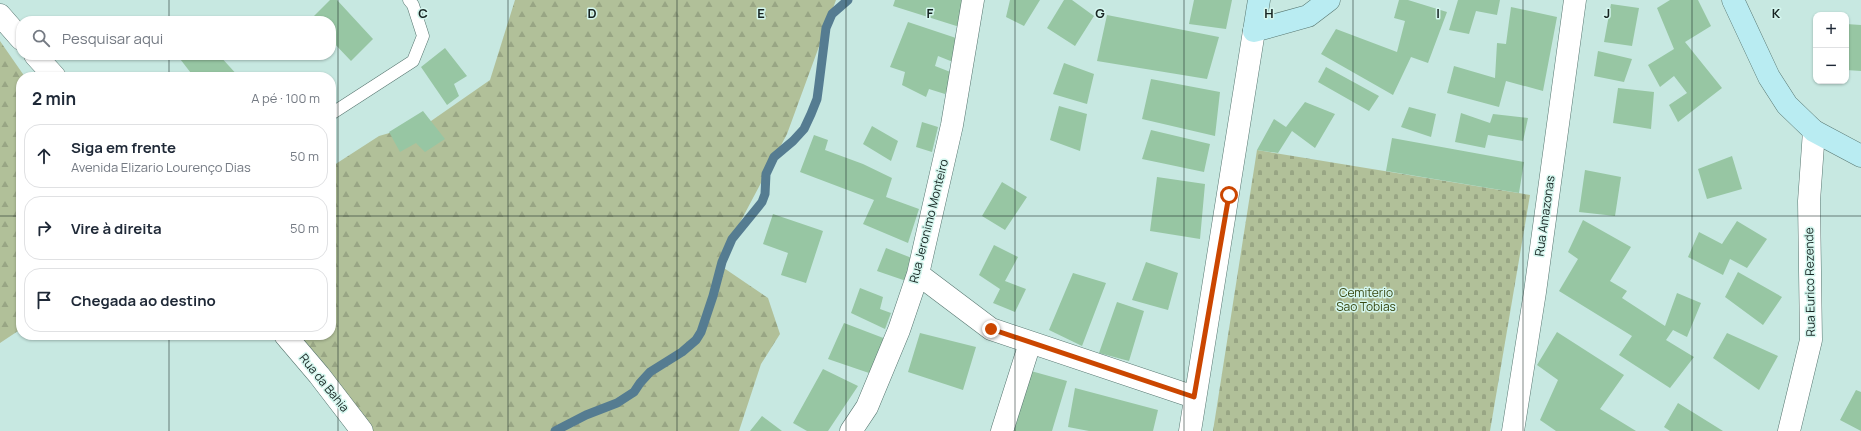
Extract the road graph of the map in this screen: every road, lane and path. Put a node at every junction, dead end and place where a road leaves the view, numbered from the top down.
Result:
1 (409, 0) edge
2 (973, 0) edge
3 (1259, 0) edge
4 (1329, 0) edge
5 (1574, 0) edge
6 (1733, 0) edge
7 (0, 16) edge
8 (1254, 31) junction
9 (16, 34) edge
10 (40, 60) edge
11 (50, 72) edge
12 (336, 111) edge
13 (1814, 131) junction
14 (1861, 156) edge
15 (918, 274) junction
16 (289, 340) edge
17 (1030, 342) junction
18 (1194, 397) junction
19 (362, 431) edge
20 (851, 431) edge
21 (1002, 431) edge
22 (1190, 431) edge
23 (1513, 431) edge
24 (1789, 431) edge

1 - 12 lane
2 - 15 street, Rua Jeronimo Monteiro
3 - 8 street
4 - 8 street
5 - 23 street, Rua Amazonas
6 - 13 street
7 - 9 street
8 - 18 street
10 - 11 street
13 - 14 street
13 - 24 street, Rua Eurico Rezende
15 - 17 street
15 - 20 street, Rua Jeronimo Monteiro
16 - 19 street, Rua da Bahia
17 - 18 street
17 - 21 street
18 - 22 street

